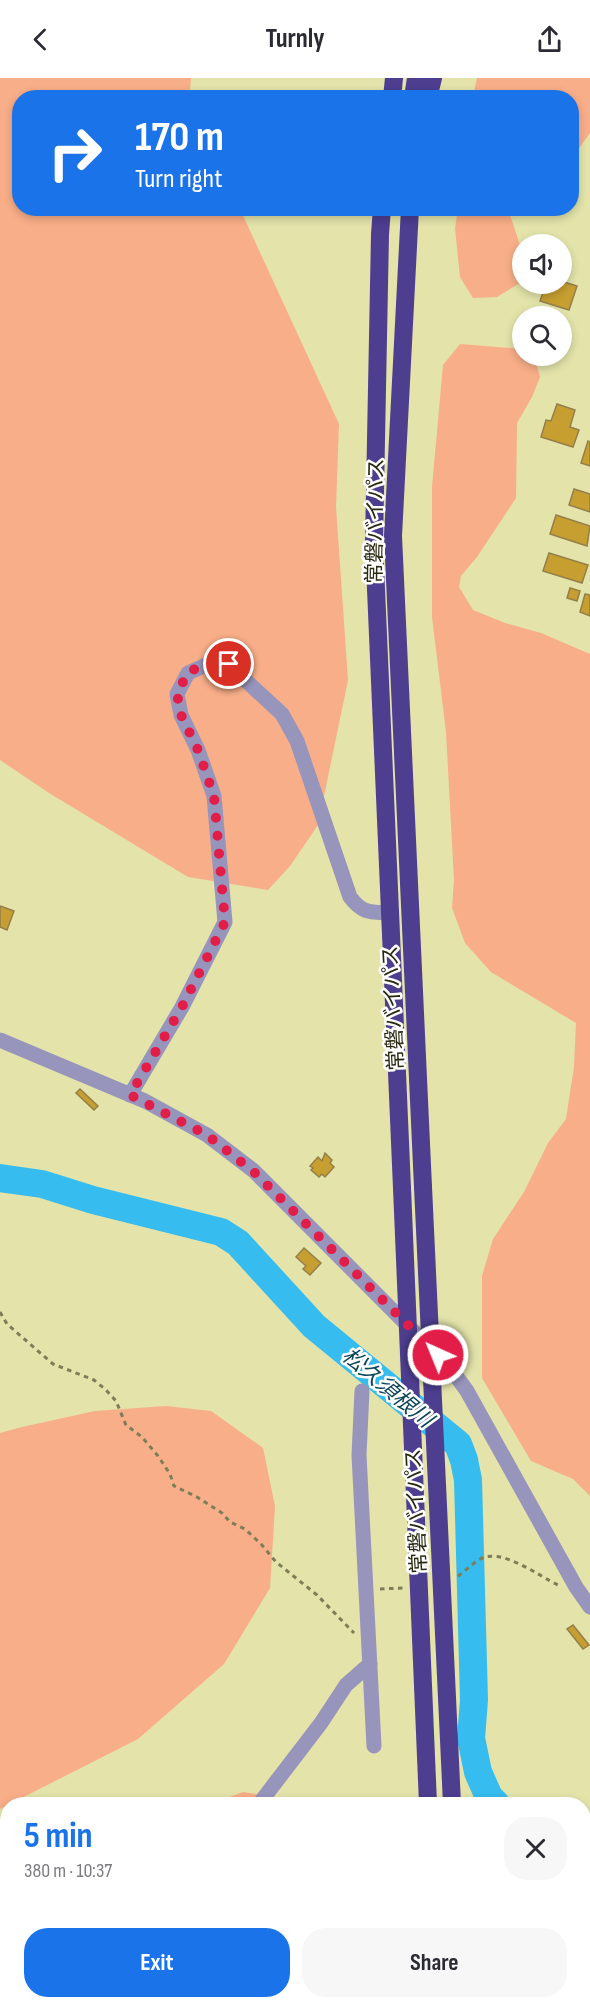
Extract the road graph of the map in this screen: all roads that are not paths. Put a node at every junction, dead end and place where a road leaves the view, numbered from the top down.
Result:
1 (382, 216) edge
2 (410, 216) edge
3 (390, 913) junction
4 (0, 1040) edge
5 (130, 1095) junction
6 (362, 1391) dead end
7 (590, 1607) edge
8 (370, 1664) junction
9 (374, 1746) dead end
10 (264, 1797) edge
11 (428, 1797) edge
12 (452, 1797) edge

1 - 3 highway, 常磐バイパス
2 - 12 highway, 常磐バイパス, bridge
3 - 5 street
3 - 11 highway, 常磐バイパス, bridge
4 - 5 street
5 - 7 street
6 - 8 street
8 - 9 street
8 - 10 street

